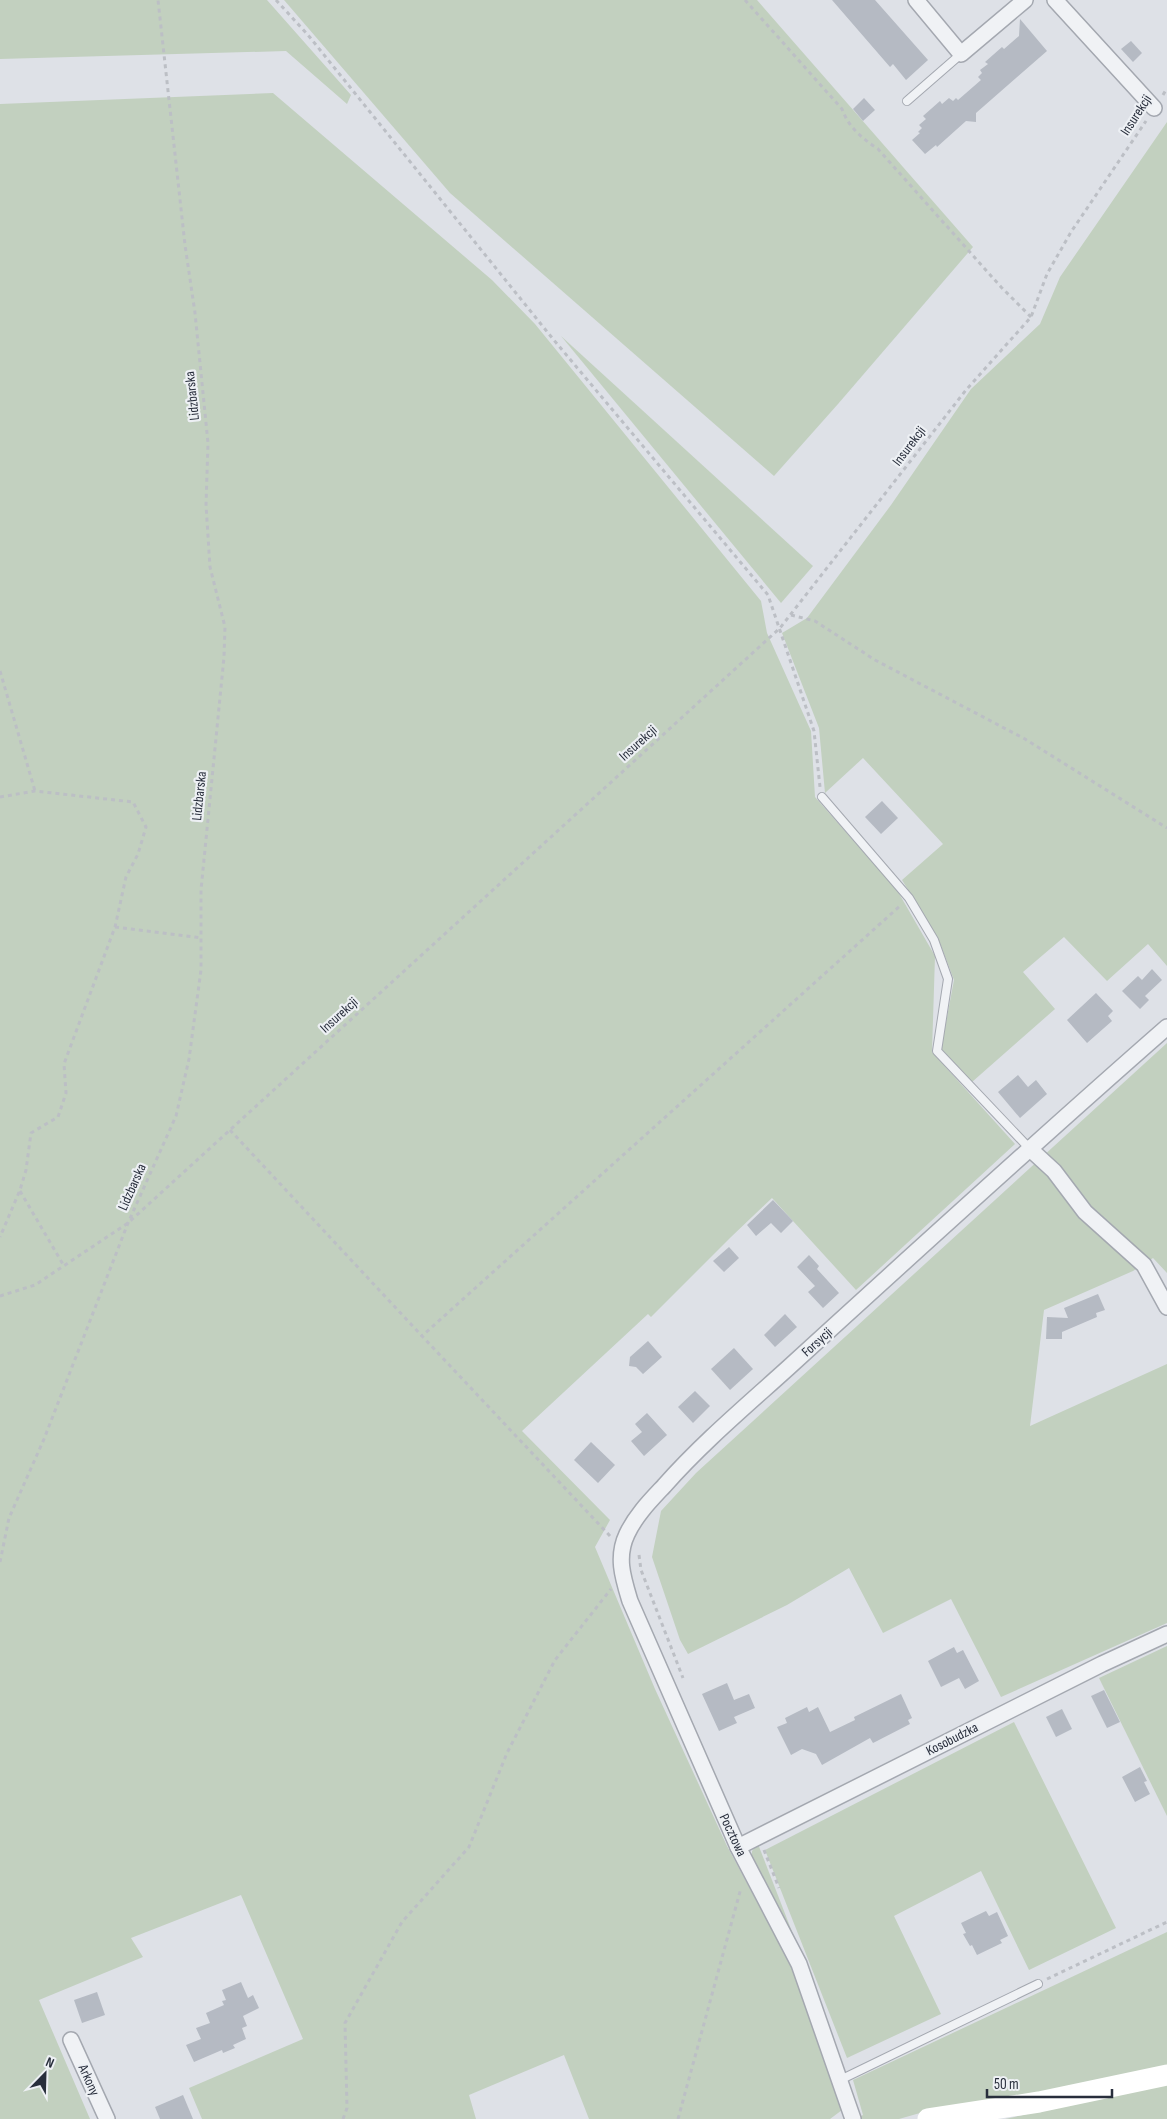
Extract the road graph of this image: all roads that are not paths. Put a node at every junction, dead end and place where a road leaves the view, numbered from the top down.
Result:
1 (916, 0) edge
2 (1026, 0) edge
3 (1055, 0) edge
4 (961, 54) junction
5 (908, 101) dead end
6 (1154, 108) road end
7 (822, 798) road end
8 (1167, 1027) edge
9 (1029, 1148) junction
10 (1167, 1307) edge
11 (622, 1549) joint
12 (1167, 1634) edge
13 (738, 1847) junction
14 (1038, 1984) road end
15 (71, 2040) dead end
16 (1167, 2075) edge
17 (840, 2080) junction
18 (107, 2119) edge
19 (854, 2119) edge
20 (928, 2119) edge

1 - 4 street
2 - 4 street
3 - 6 street
4 - 5 lane
7 - 9 lane
8 - 9 street, Forsycji
9 - 10 street
9 - 11 street, Forsycji
11 - 13 street, Pocztowa
12 - 13 street, Kosobudzka
13 - 17 street, Pocztowa
14 - 17 lane
15 - 18 street, Arkony
16 - 20 street
17 - 19 street, Pocztowa

